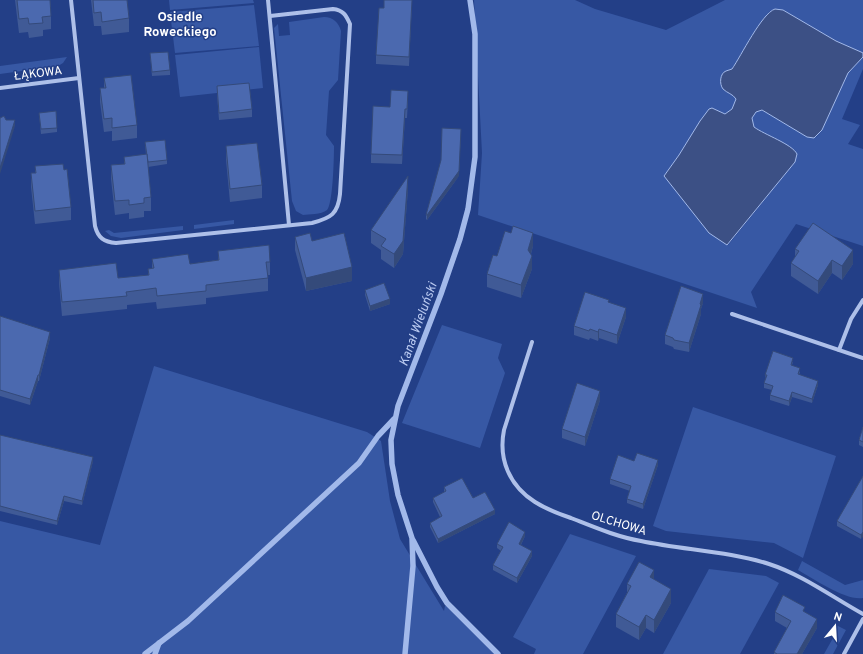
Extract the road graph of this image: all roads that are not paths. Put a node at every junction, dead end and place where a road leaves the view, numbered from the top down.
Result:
1 (71, 0) edge
2 (268, 0) edge
3 (270, 16) junction
4 (79, 78) junction
5 (0, 88) edge
6 (289, 225) junction
7 (863, 300) edge
8 (732, 314) dead end
9 (532, 342) dead end
10 (839, 350) junction
11 (863, 358) edge
12 (863, 614) edge
13 (863, 619) edge
14 (844, 654) edge

1 - 4 street
2 - 3 street
3 - 6 street
3 - 6 street
4 - 5 street, ŁĄKOWA
4 - 6 street
7 - 10 street
8 - 10 street
9 - 12 street, OLCHOWA
10 - 11 street
13 - 14 street

